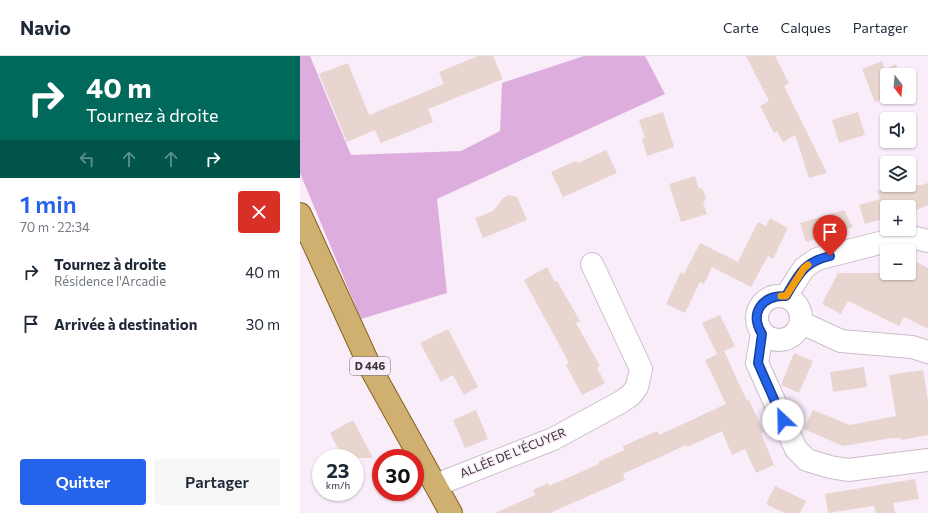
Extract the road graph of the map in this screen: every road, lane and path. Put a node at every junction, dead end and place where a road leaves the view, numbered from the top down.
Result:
1 (300, 214) edge
2 (928, 241) edge
3 (592, 264) dead end
4 (786, 296) junction
5 (802, 323) junction
6 (762, 334) junction
7 (928, 352) edge
8 (928, 460) edge
9 (436, 485) junction
10 (451, 513) edge

1 - 9 main road, D 446
2 - 4 street
3 - 9 street, ALLÉE DE L'ÉCUYER
4 - 5 street
4 - 6 street
5 - 6 street
5 - 7 street
6 - 8 street
9 - 10 main road, D 446

